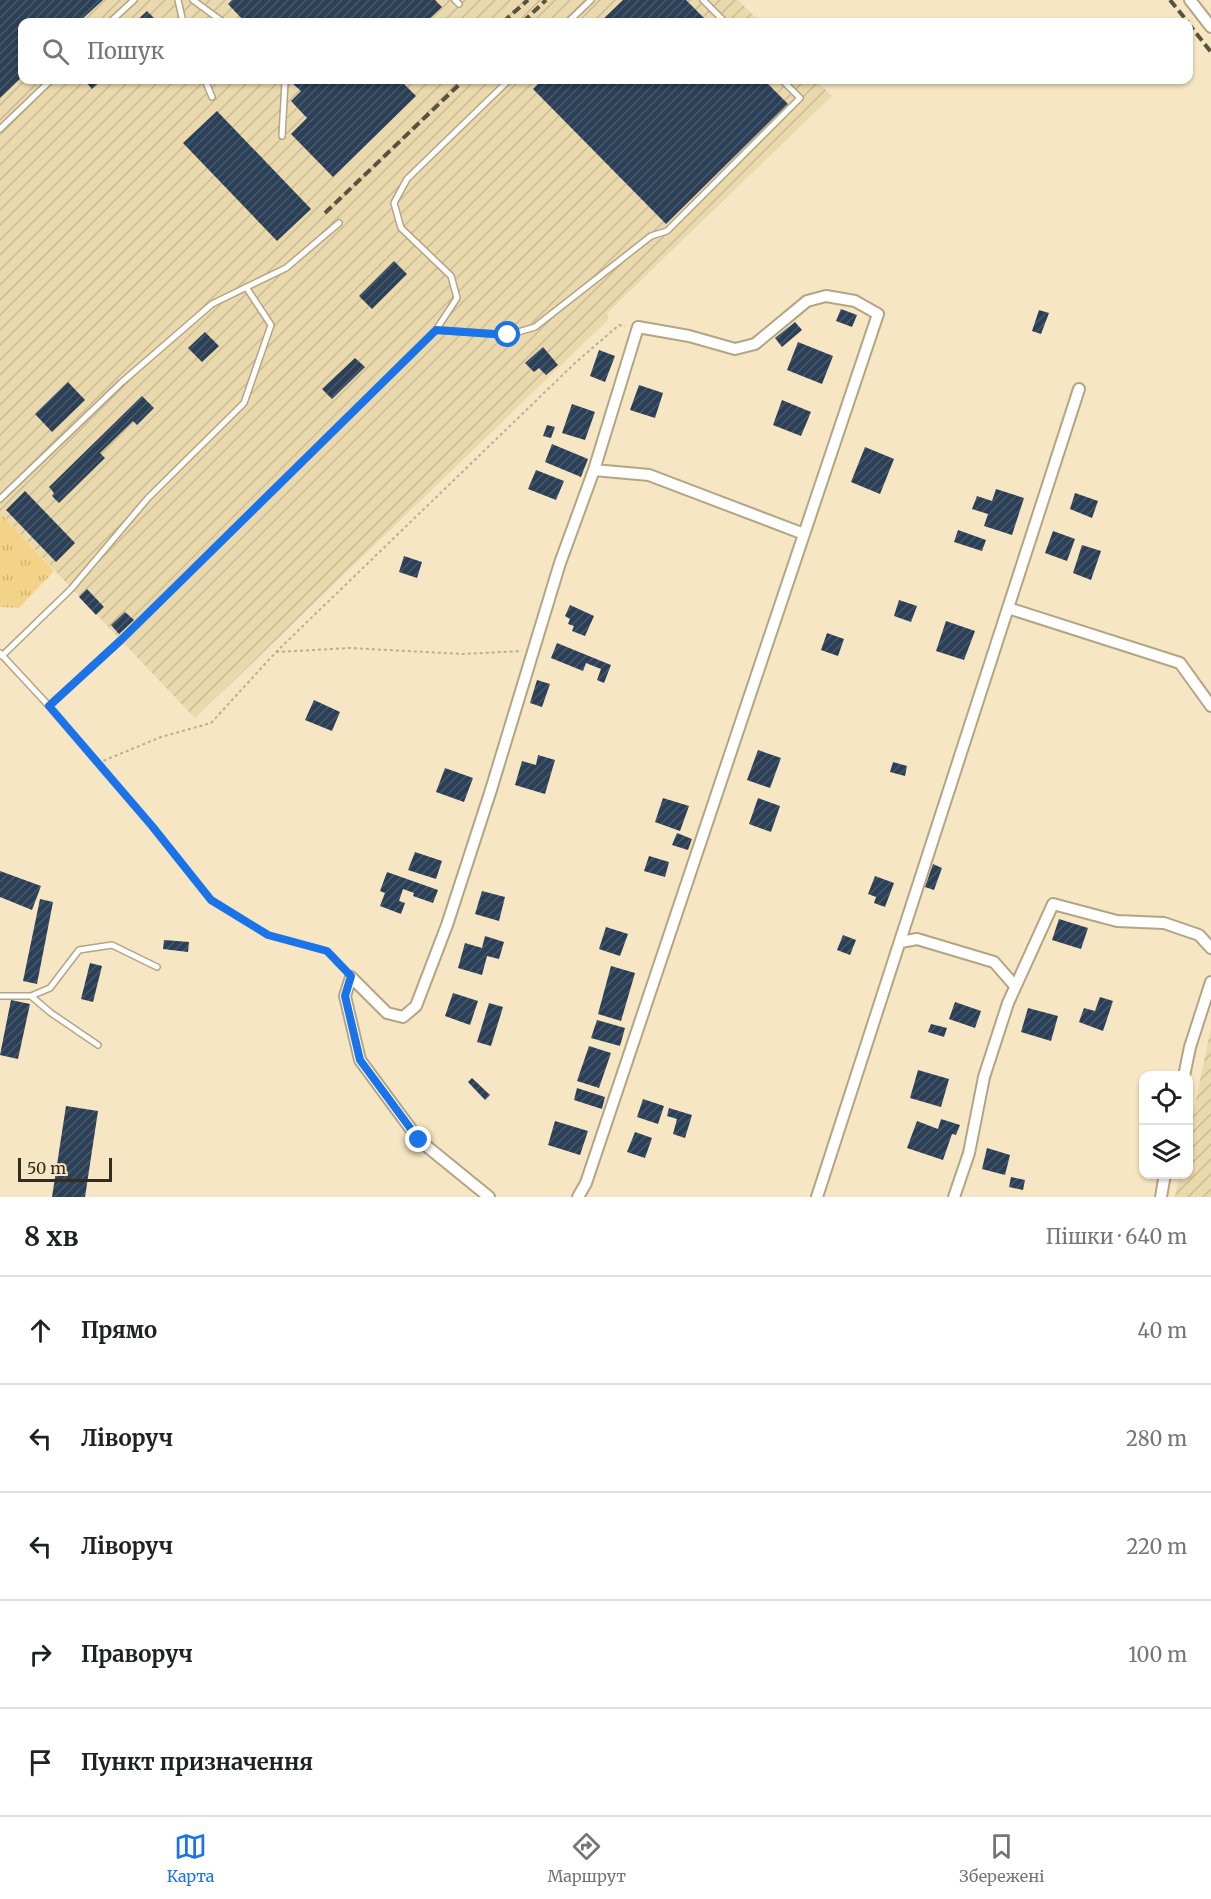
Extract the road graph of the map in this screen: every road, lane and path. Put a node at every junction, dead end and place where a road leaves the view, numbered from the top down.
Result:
1 (134, 0) edge
2 (178, 0) edge
3 (193, 0) edge
4 (591, 0) edge
5 (703, 0) edge
6 (1190, 0) edge
7 (114, 18) edge
8 (182, 18) edge
9 (218, 18) edge
10 (572, 18) edge
11 (721, 18) edge
12 (1211, 27) edge
13 (47, 84) edge
14 (207, 84) edge
15 (285, 84) edge
16 (505, 84) edge
17 (786, 84) edge
18 (212, 97) dead end
19 (0, 129) edge
20 (282, 136) dead end
21 (339, 223) dead end
22 (246, 287) junction
23 (638, 327) junction
24 (436, 330) junction
25 (1079, 389) dead end
26 (594, 470) junction
27 (0, 499) edge
28 (804, 534) junction
29 (1008, 608) junction
30 (534, 651) junction
31 (276, 652) junction
32 (1, 655) edge
33 (49, 706) junction
34 (1211, 706) edge
35 (98, 763) junction
36 (901, 942) junction
37 (1211, 948) edge
38 (157, 967) dead end
39 (351, 976) junction
40 (1211, 982) edge
41 (1015, 987) junction
42 (0, 996) edge
43 (31, 996) junction
44 (98, 1045) dead end
45 (1185, 1071) edge
46 (1164, 1179) edge
47 (489, 1197) edge
48 (578, 1197) edge
49 (817, 1197) edge
50 (954, 1197) edge
51 (1161, 1197) edge

1 - 7 lane
2 - 8 lane
3 - 9 lane
4 - 10 lane
5 - 11 lane
6 - 12 street
13 - 19 lane
14 - 18 lane
15 - 20 lane
16 - 24 lane
17 - 24 lane
21 - 22 lane
22 - 27 lane
22 - 32 lane
23 - 26 street
23 - 28 street
23 - 31 path
24 - 33 lane
25 - 29 street
26 - 28 street
26 - 30 street
28 - 48 street
29 - 34 street
29 - 36 street
30 - 31 path
30 - 39 street
31 - 35 path
32 - 33 lane
33 - 35 path
35 - 39 path
36 - 41 street
36 - 49 street
37 - 41 street
38 - 43 lane
39 - 47 street
40 - 45 street
41 - 50 street
42 - 43 lane
43 - 44 lane
46 - 51 street

